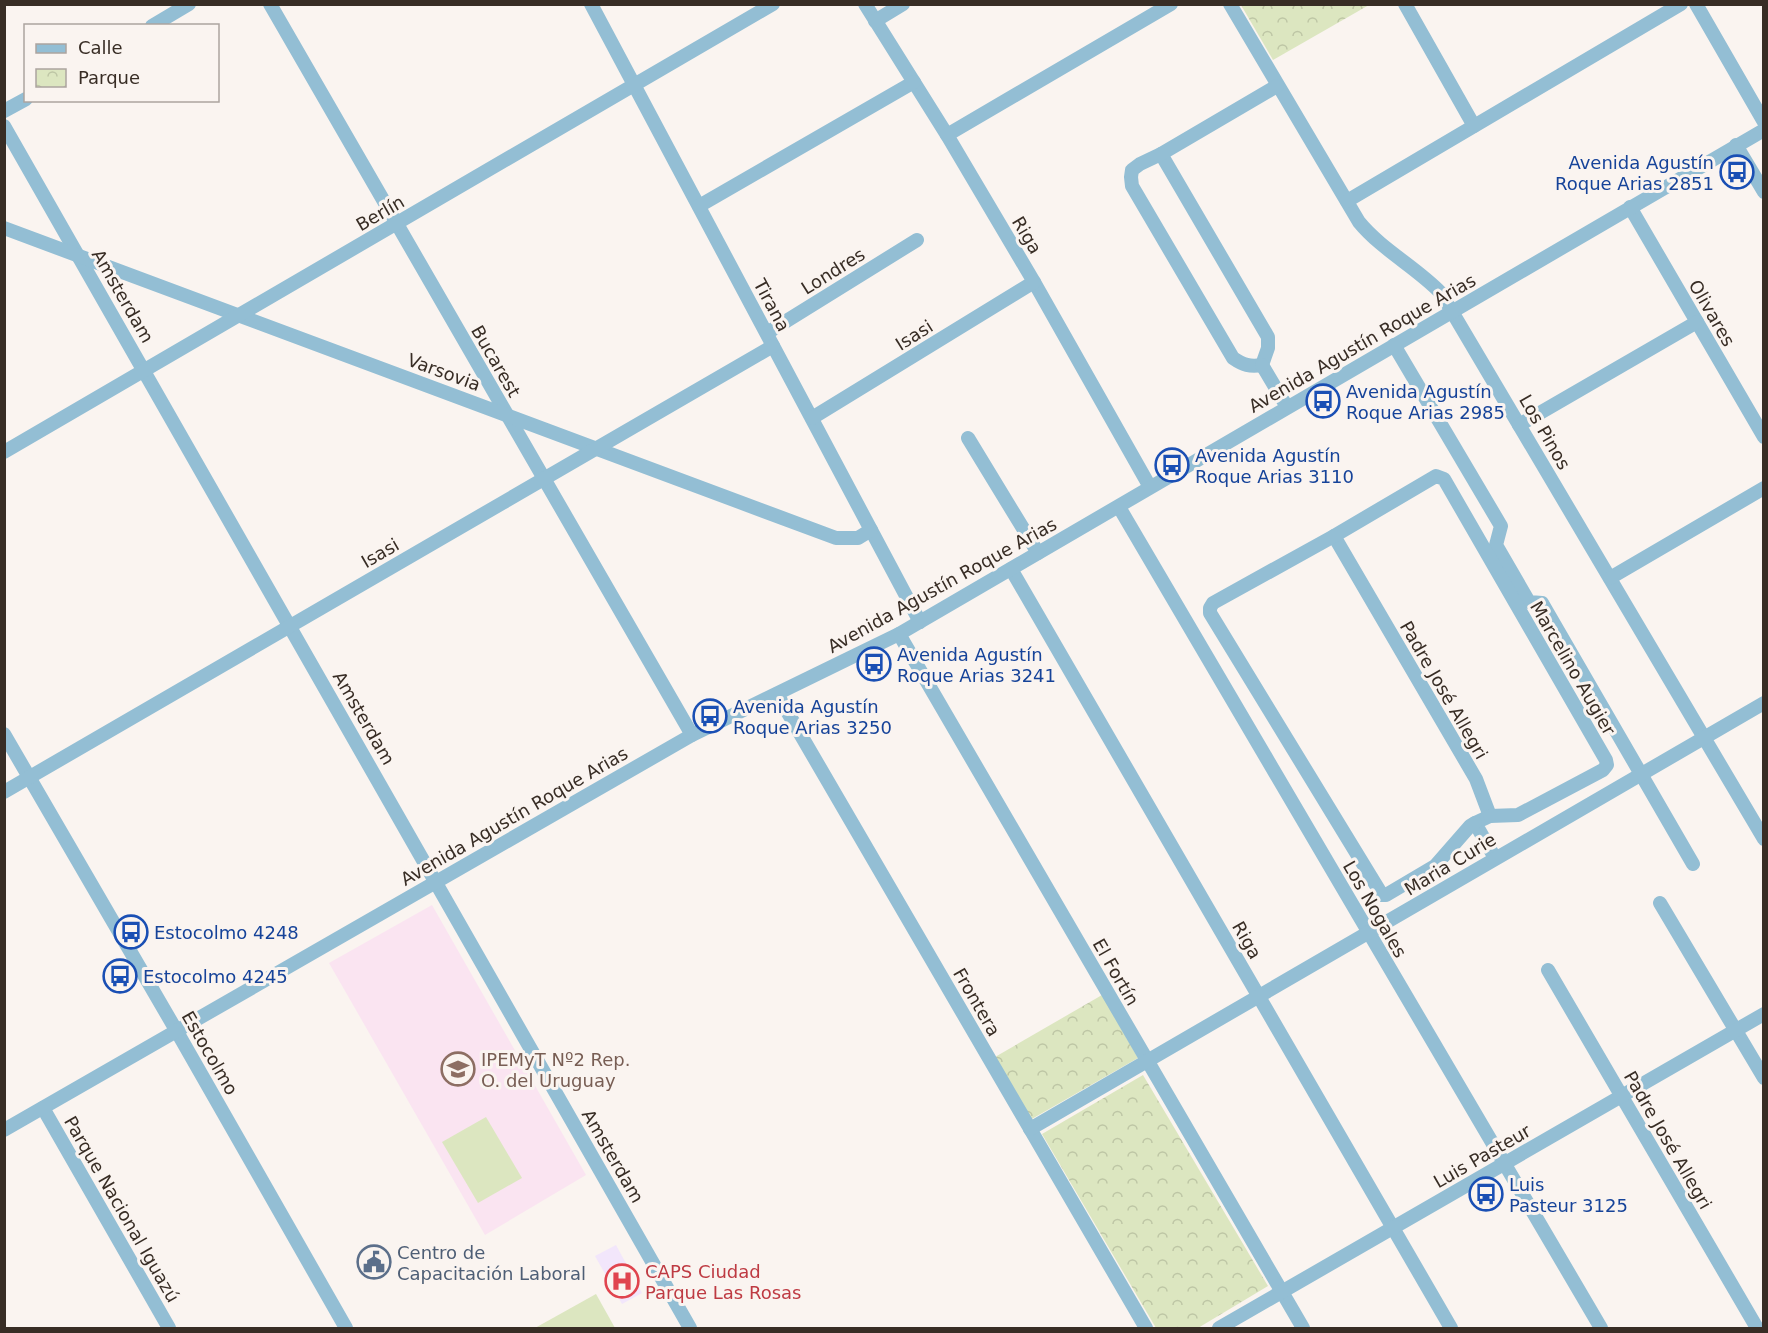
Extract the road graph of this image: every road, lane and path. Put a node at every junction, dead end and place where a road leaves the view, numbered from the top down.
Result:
1 (189, 4) edge
2 (270, 4) edge
3 (591, 4) edge
4 (774, 4) edge
5 (865, 4) edge
6 (903, 4) edge
7 (1171, 4) edge
8 (1230, 4) edge
9 (1405, 4) edge
10 (1681, 4) edge
11 (1696, 4) edge
12 (875, 21) junction
13 (155, 24) edge
14 (914, 82) junction
15 (634, 86) junction
16 (1277, 87) junction
17 (24, 100) edge
18 (4, 111) edge
19 (1764, 122) edge
20 (4, 126) edge
21 (1474, 126) junction
22 (1764, 129) edge
23 (947, 135) junction
24 (1736, 145) junction
25 (1161, 154) junction
26 (1764, 192) edge
27 (1347, 201) junction
28 (699, 206) junction
29 (1630, 207) junction
30 (397, 224) junction
31 (4, 228) edge
32 (918, 240) dead end
33 (80, 256) junction
34 (1034, 282) junction
35 (1452, 311) junction
36 (239, 315) junction
37 (1697, 322) junction
38 (766, 333) junction
39 (1394, 345) junction
40 (773, 346) junction
41 (1262, 365) junction
42 (145, 370) junction
43 (1287, 407) junction
44 (507, 415) junction
45 (812, 418) junction
46 (1520, 425) junction
47 (1764, 437) edge
48 (968, 438) dead end
49 (596, 448) junction
50 (4, 452) edge
51 (544, 478) junction
52 (1150, 487) junction
53 (1764, 488) edge
54 (1119, 507) junction
55 (871, 530) junction
56 (1334, 536) junction
57 (1038, 553) junction
58 (1011, 569) junction
59 (1610, 578) junction
60 (920, 622) junction
61 (290, 625) junction
62 (899, 634) junction
63 (777, 694) junction
64 (1764, 703) edge
65 (4, 734) edge
66 (692, 735) junction
67 (1704, 738) junction
68 (1641, 774) junction
69 (30, 777) junction
70 (4, 792) edge
71 (1490, 816) junction
72 (1475, 823) junction
73 (1764, 839) edge
74 (1495, 858) junction
75 (1693, 864) dead end
76 (436, 882) junction
77 (1660, 903) dead end
78 (1368, 933) junction
79 (1548, 969) dead end
80 (1259, 996) junction
81 (1764, 1014) edge
82 (176, 1030) junction
83 (1736, 1030) junction
84 (1147, 1061) junction
85 (1764, 1078) edge
86 (1622, 1096) junction
87 (43, 1108) junction
88 (1030, 1129) junction
89 (4, 1130) edge
90 (1504, 1163) junction
91 (1393, 1228) junction
92 (1281, 1292) junction
93 (169, 1329) edge
94 (346, 1329) edge
95 (690, 1329) edge
96 (1146, 1329) edge
97 (1219, 1329) edge
98 (1303, 1329) edge
99 (1451, 1329) edge
100 (1601, 1329) edge
101 (1757, 1329) edge

1 - 13 street
2 - 30 street, Bucarest
3 - 15 street, Tirana
4 - 15 street, Berlín
5 - 12 street, Riga
6 - 12 street
7 - 23 street
8 - 16 street, Los Pinos
9 - 21 street
10 - 21 street
11 - 19 street
12 - 14 street, Riga
14 - 23 street, Riga
14 - 28 street
15 - 28 street, Tirana
15 - 30 street, Berlín
16 - 25 street
16 - 27 street, Los Pinos
17 - 18 street
20 - 33 street, Amsterdam
21 - 27 street
22 - 24 street, Avenida Agustín Roque Arias
23 - 34 street, Riga
24 - 26 street
24 - 29 street, Avenida Agustín Roque Arias
25 - 41 street
25 - 41 street
27 - 35 street, Los Pinos
28 - 38 street, Tirana
29 - 35 street, Avenida Agustín Roque Arias
29 - 37 street, Olivares
30 - 36 street, Berlín
30 - 44 street, Bucarest
31 - 33 street, Varsovia
32 - 38 street, Londres
33 - 36 street, Varsovia
33 - 42 street, Amsterdam
34 - 45 street, Isasi
34 - 52 street, Riga
35 - 39 street, Avenida Agustín Roque Arias
35 - 46 street, Los Pinos
36 - 42 street, Berlín
36 - 44 street, Varsovia
37 - 46 street
37 - 47 street, Olivares
38 - 40 street, Tirana
39 - 43 street, Avenida Agustín Roque Arias
39 - 68 street
40 - 45 street, Tirana
40 - 49 street, Isasi
41 - 43 street
42 - 50 street, Berlín
42 - 61 street, Amsterdam
43 - 52 street, Avenida Agustín Roque Arias
44 - 49 street, Varsovia
44 - 51 street, Bucarest
45 - 55 street, Tirana
46 - 59 street, Los Pinos
48 - 57 street
49 - 51 street, Isasi
49 - 55 street, Varsovia
51 - 61 street, Isasi
51 - 66 street, Bucarest
52 - 54 street, Avenida Agustín Roque Arias
53 - 59 street
54 - 57 street, Avenida Agustín Roque Arias
54 - 78 street, Los Nogales
55 - 60 street, Tirana
56 - 71 street, Padre José Allegri
56 - 71 street, Marcelino Augier
56 - 72 street
57 - 58 street, Avenida Agustín Roque Arias
58 - 60 street, Avenida Agustín Roque Arias
58 - 80 street, Riga
59 - 67 street, Los Pinos
60 - 62 street, Avenida Agustín Roque Arias
61 - 69 street, Isasi
61 - 76 street, Amsterdam
62 - 63 street, Avenida Agustín Roque Arias
62 - 84 street, El Fortín
63 - 66 street, Avenida Agustín Roque Arias
63 - 88 street, Frontera
64 - 67 street, Maria Curie
65 - 69 street, Estocolmo
66 - 76 street, Avenida Agustín Roque Arias
67 - 68 street, Maria Curie
67 - 73 street, Los Pinos
68 - 74 street, Maria Curie
68 - 75 street
69 - 70 street, Isasi
69 - 82 street, Estocolmo
71 - 72 street
72 - 74 street
74 - 78 street, Maria Curie
76 - 82 street, Avenida Agustín Roque Arias
76 - 95 street, Amsterdam
77 - 83 street
78 - 80 street, Maria Curie
78 - 90 street, Los Nogales
79 - 86 street, Padre José Allegri
80 - 84 street, Maria Curie
80 - 91 street, Riga
81 - 83 street, Luis Pasteur
82 - 87 street, Avenida Agustín Roque Arias
82 - 94 street, Estocolmo
83 - 85 street
83 - 86 street, Luis Pasteur
84 - 88 street, Maria Curie
84 - 92 street, El Fortín
86 - 90 street, Luis Pasteur
86 - 101 street, Padre José Allegri
87 - 89 street, Avenida Agustín Roque Arias
87 - 93 street, Parque Nacional Iguazú
88 - 96 street, Frontera
90 - 91 street, Luis Pasteur
90 - 100 street, Los Nogales
91 - 92 street, Luis Pasteur
91 - 99 street, Riga
92 - 97 street, Luis Pasteur
92 - 98 street, El Fortín

